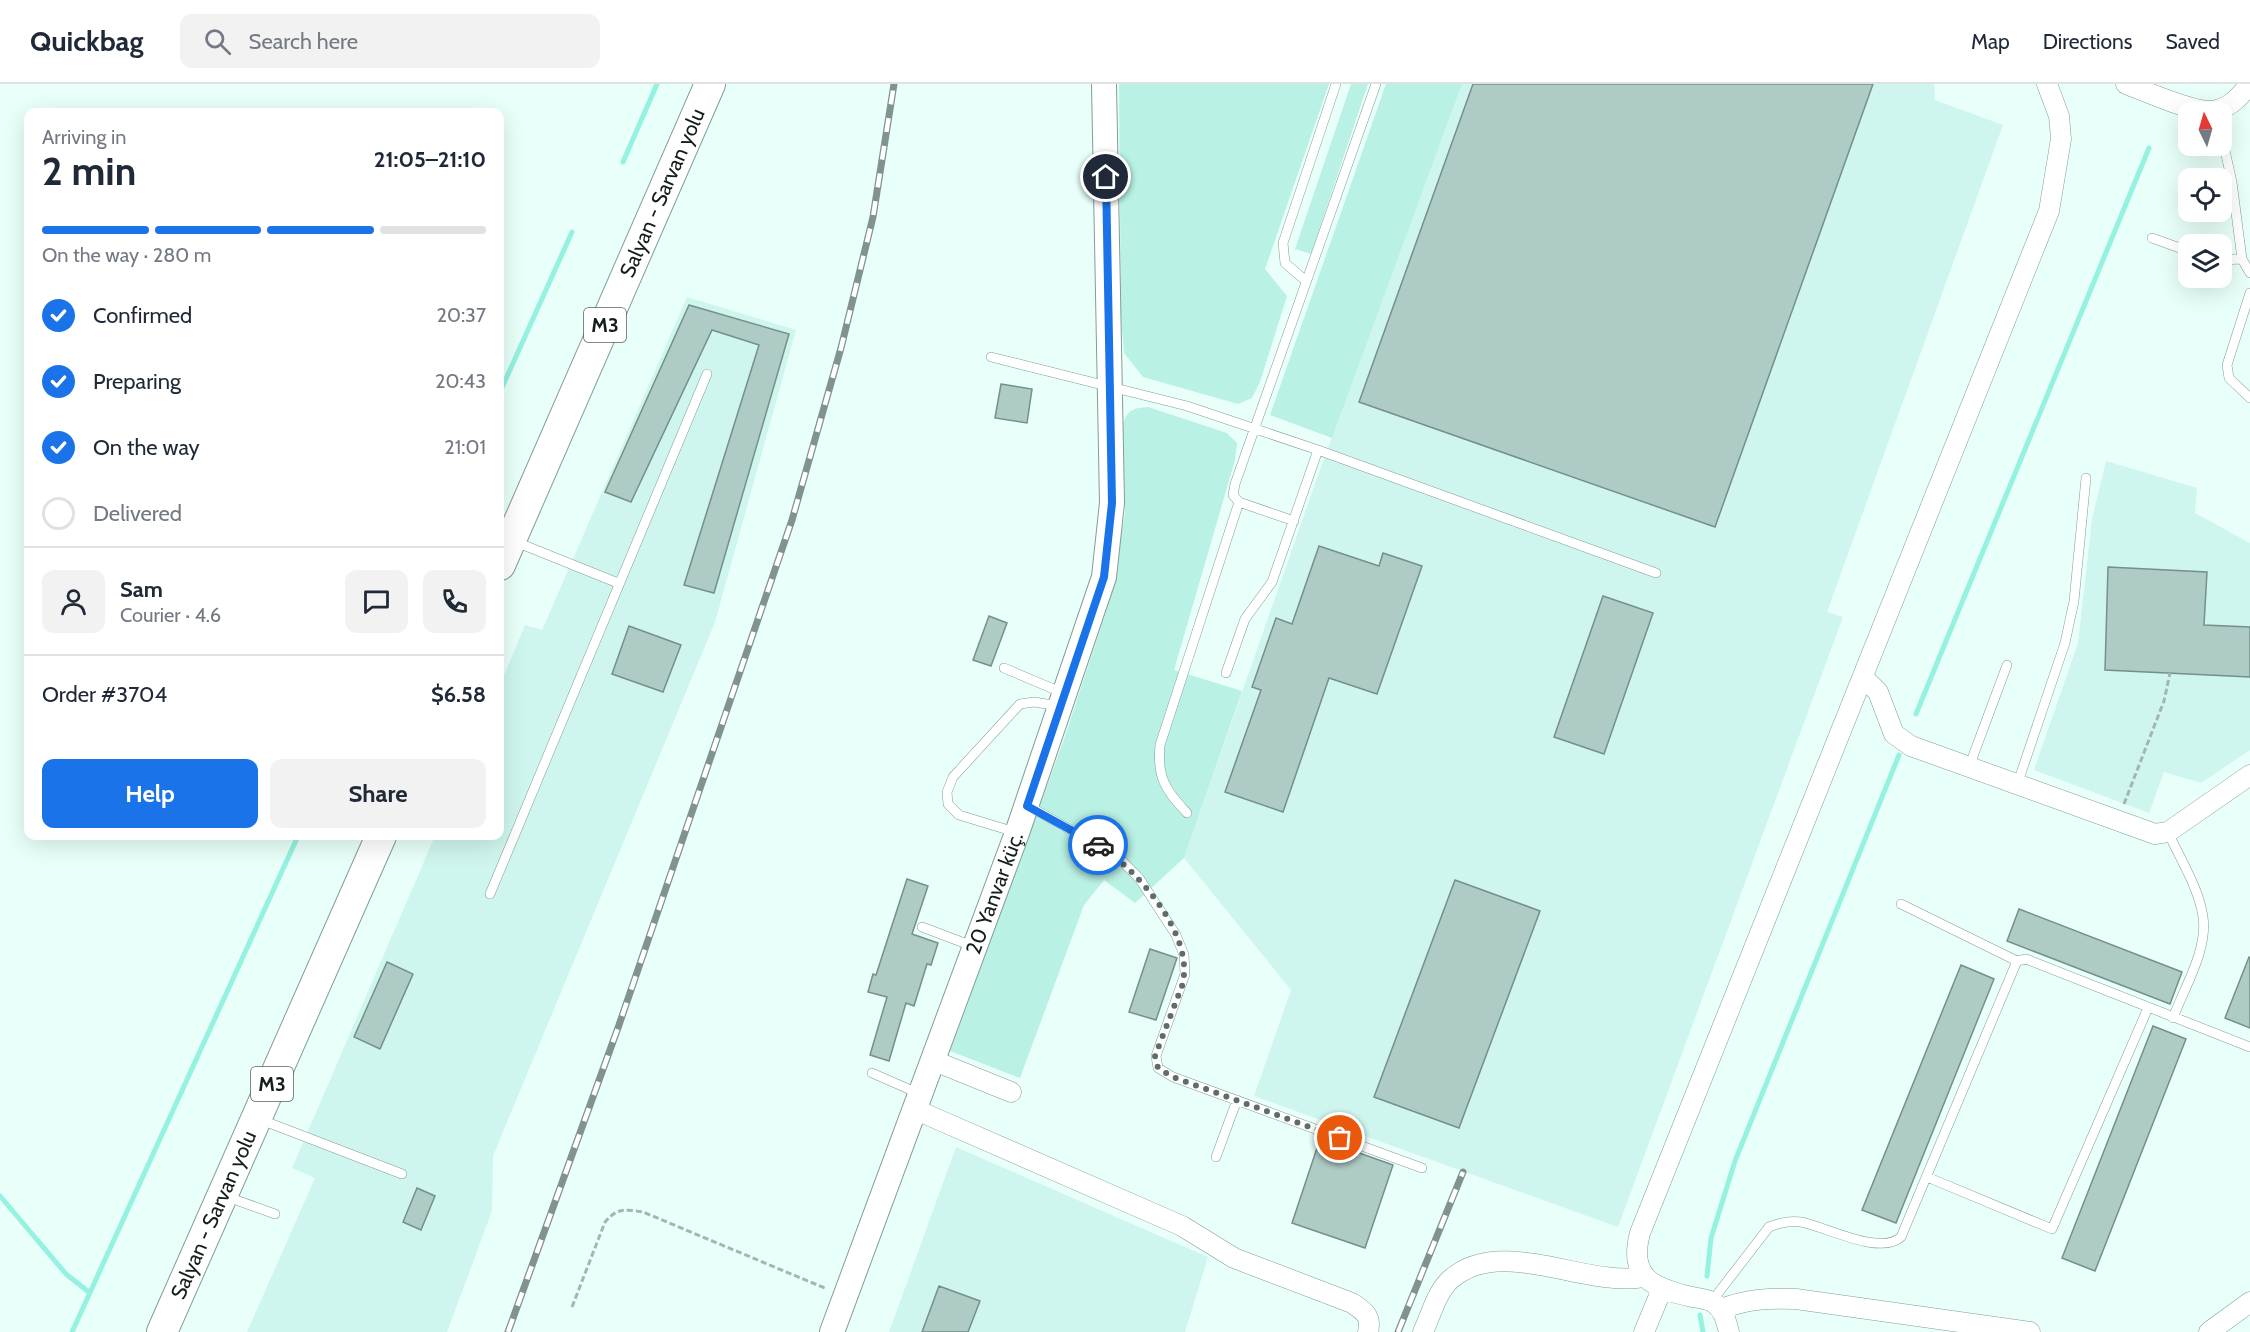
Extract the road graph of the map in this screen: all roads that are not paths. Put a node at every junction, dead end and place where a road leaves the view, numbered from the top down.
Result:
1 (710, 84) edge
2 (1104, 84) edge
3 (1336, 84) edge
4 (1376, 84) edge
5 (2047, 84) edge
6 (2126, 84) edge
7 (2250, 84) edge
8 (2178, 102) edge
9 (2232, 104) edge
10 (2226, 156) edge
11 (2152, 238) dead end
12 (2178, 247) edge
13 (2242, 259) junction
14 (2232, 260) edge
15 (2250, 273) edge
16 (1306, 281) junction
17 (2250, 293) edge
18 (991, 357) dead end
19 (707, 374) dead end
20 (1109, 386) junction
21 (2250, 398) edge
22 (1254, 428) junction
23 (1318, 450) junction
24 (2086, 478) dead end
25 (1239, 502) junction
26 (1294, 520) junction
27 (505, 553) edge
28 (1656, 573) dead end
29 (618, 583) junction
30 (2007, 665) dead end
31 (1004, 668) dead end
32 (1226, 673) dead end
33 (1863, 677) junction
34 (1063, 700) junction
35 (1969, 767) junction
36 (2250, 775) edge
37 (2017, 785) junction
38 (1027, 806) junction
39 (1187, 813) dead end
40 (2168, 832) junction
41 (1017, 833) junction
42 (379, 840) edge
43 (490, 894) dead end
44 (1901, 904) dead end
45 (922, 927) dead end
46 (975, 947) junction
47 (2018, 961) junction
48 (2148, 1008) junction
49 (2173, 1018) junction
50 (2250, 1047) edge
51 (932, 1060) junction
52 (872, 1073) dead end
53 (1011, 1092) dead end
54 (1237, 1100) junction
55 (917, 1102) junction
56 (257, 1118) junction
57 (1216, 1157) dead end
58 (1422, 1168) dead end
59 (402, 1173) dead end
60 (1927, 1177) junction
61 (223, 1195) junction
62 (275, 1214) dead end
63 (1645, 1277) junction
64 (1662, 1289) junction
65 (2250, 1302) edge
66 (1716, 1305) junction
67 (162, 1332) edge
68 (832, 1332) edge
69 (1368, 1332) edge
70 (1423, 1332) edge
71 (1644, 1332) edge
72 (1729, 1332) edge
73 (2030, 1332) edge
74 (2209, 1332) edge

1 - 27 main road, Salyan - Sarvan yolu / M3
2 - 20 street, 20 Yanvar küç.
3 - 16 lane
4 - 16 lane
5 - 33 street
6 - 8 street
7 - 9 street
10 - 13 lane
11 - 12 lane
13 - 14 lane
13 - 15 lane
16 - 22 lane
17 - 21 lane
18 - 20 lane
19 - 29 lane
20 - 22 lane
20 - 34 street, 20 Yanvar küç.
22 - 23 lane
22 - 25 lane
23 - 26 lane
23 - 28 lane
24 - 37 lane
25 - 26 lane
25 - 39 lane
26 - 32 lane
27 - 29 lane
29 - 43 lane
30 - 35 lane
31 - 34 lane
33 - 35 street
33 - 63 street
34 - 38 street, 20 Yanvar küç.
34 - 41 lane
35 - 37 street
36 - 40 street
37 - 40 street
38 - 41 street, 20 Yanvar küç.
38 - 54 lane
40 - 49 lane
41 - 46 street, 20 Yanvar küç.
42 - 56 main road, Salyan - Sarvan yolu / M3
44 - 47 lane
45 - 46 lane
46 - 51 street, 20 Yanvar küç.
47 - 48 lane
47 - 60 lane
48 - 49 lane
48 - 60 lane
49 - 50 lane
51 - 53 street
51 - 55 street, 20 Yanvar küç.
52 - 55 lane
54 - 57 lane
54 - 58 lane
55 - 68 street, 20 Yanvar küç.
55 - 69 street
56 - 59 lane
56 - 61 main road, Salyan - Sarvan yolu / M3
60 - 66 lane
61 - 62 lane
61 - 67 main road, Salyan - Sarvan yolu / M3
63 - 64 street
63 - 70 street
64 - 66 street
64 - 71 street
65 - 74 street
66 - 72 street
66 - 73 street

